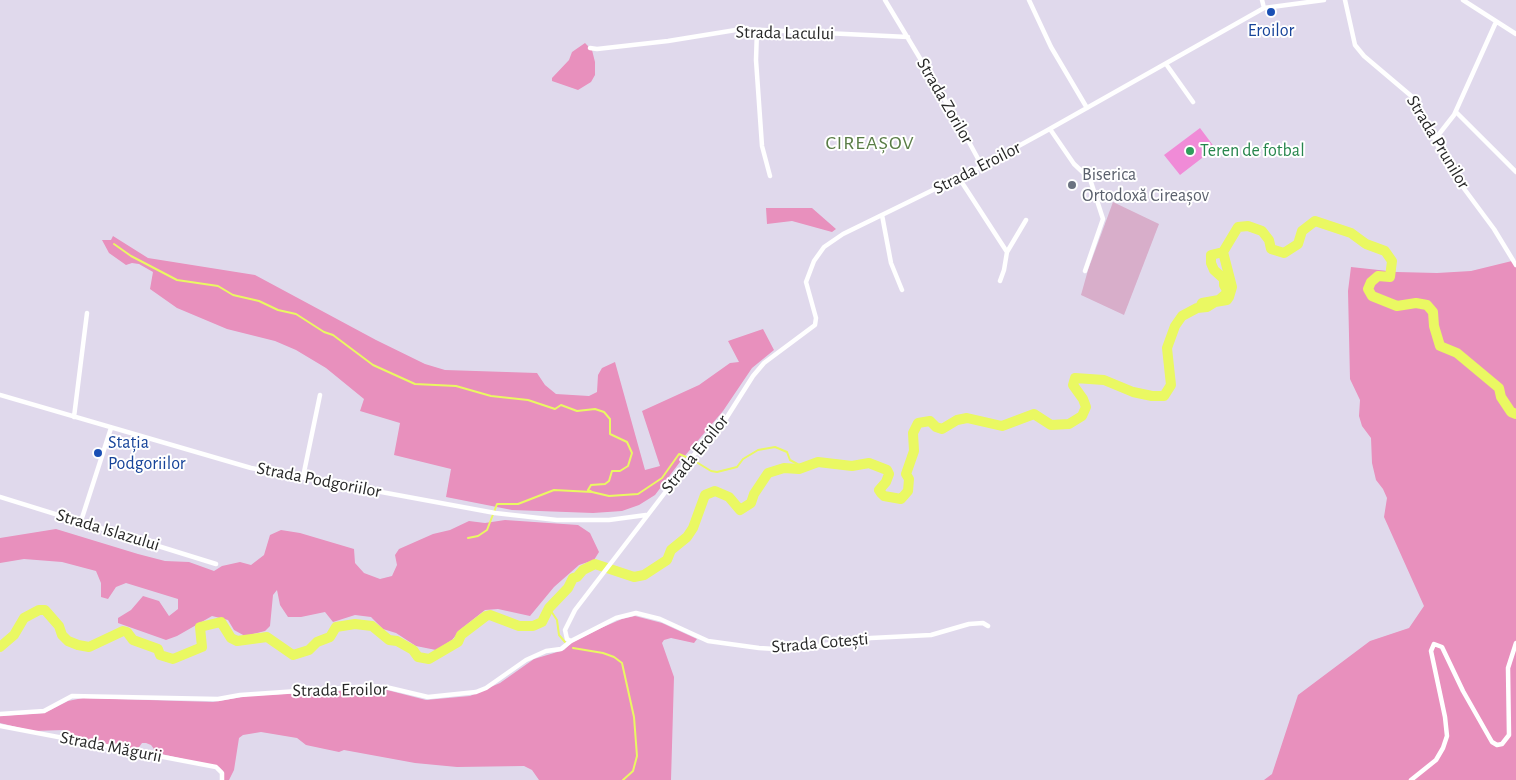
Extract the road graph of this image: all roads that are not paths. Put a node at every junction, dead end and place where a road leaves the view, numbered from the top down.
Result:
1 (885, 0) edge
2 (1029, 0) edge
3 (1262, 0) edge
4 (1324, 0) edge
5 (1345, 0) edge
6 (1463, 0) edge
7 (1264, 8) junction
8 (1496, 22) junction
9 (757, 30) junction
10 (1516, 34) edge
11 (908, 37) junction
12 (590, 48) dead end
13 (1166, 64) junction
14 (1193, 102) dead end
15 (1087, 108) junction
16 (1456, 112) junction
17 (1050, 129) junction
18 (1436, 138) junction
19 (982, 166) junction
20 (1516, 172) edge
21 (770, 176) dead end
22 (958, 178) junction
23 (882, 215) junction
24 (1026, 220) dead end
25 (1007, 252) junction
26 (1516, 265) edge
27 (1085, 271) dead end
28 (1000, 280) dead end
29 (902, 290) dead end
30 (87, 313) dead end
31 (0, 395) edge
32 (320, 395) dead end
33 (74, 417) junction
34 (111, 428) junction
35 (303, 477) junction
36 (0, 497) edge
37 (646, 515) junction
38 (81, 522) junction
39 (216, 564) dead end
40 (988, 626) dead end
41 (571, 641) junction
42 (1516, 644) edge
43 (0, 714) edge
44 (0, 726) edge
45 (222, 780) edge
46 (1411, 780) edge

1 - 11 street
2 - 15 street
3 - 7 street
4 - 7 street, Strada Eroilor
5 - 18 street, Strada Prunilor
6 - 8 street
7 - 13 street, Strada Eroilor
8 - 10 street
8 - 16 street
9 - 11 street, Strada Lacului
9 - 12 street, Strada Lacului
9 - 21 street
11 - 19 street, Strada Zorilor
13 - 14 street
13 - 15 street, Strada Eroilor
15 - 17 street, Strada Eroilor
16 - 18 street
16 - 20 street
17 - 19 street, Strada Eroilor
17 - 27 street
18 - 26 street, Strada Prunilor
19 - 22 street, Strada Eroilor
22 - 23 street, Strada Eroilor
22 - 25 street
23 - 29 street
23 - 37 street, Strada Eroilor
24 - 25 street
25 - 28 street
30 - 33 street
31 - 33 street, Strada Podgoriilor
32 - 35 street
33 - 34 street, Strada Podgoriilor
34 - 35 street, Strada Podgoriilor
34 - 38 street
35 - 37 street, Strada Podgoriilor
36 - 38 street, Strada Islazului
37 - 41 street, Strada Eroilor
38 - 39 street, Strada Islazului
40 - 41 street, Strada Cotești
41 - 43 street, Strada Eroilor
42 - 46 street
44 - 45 street, Strada Măgurii

